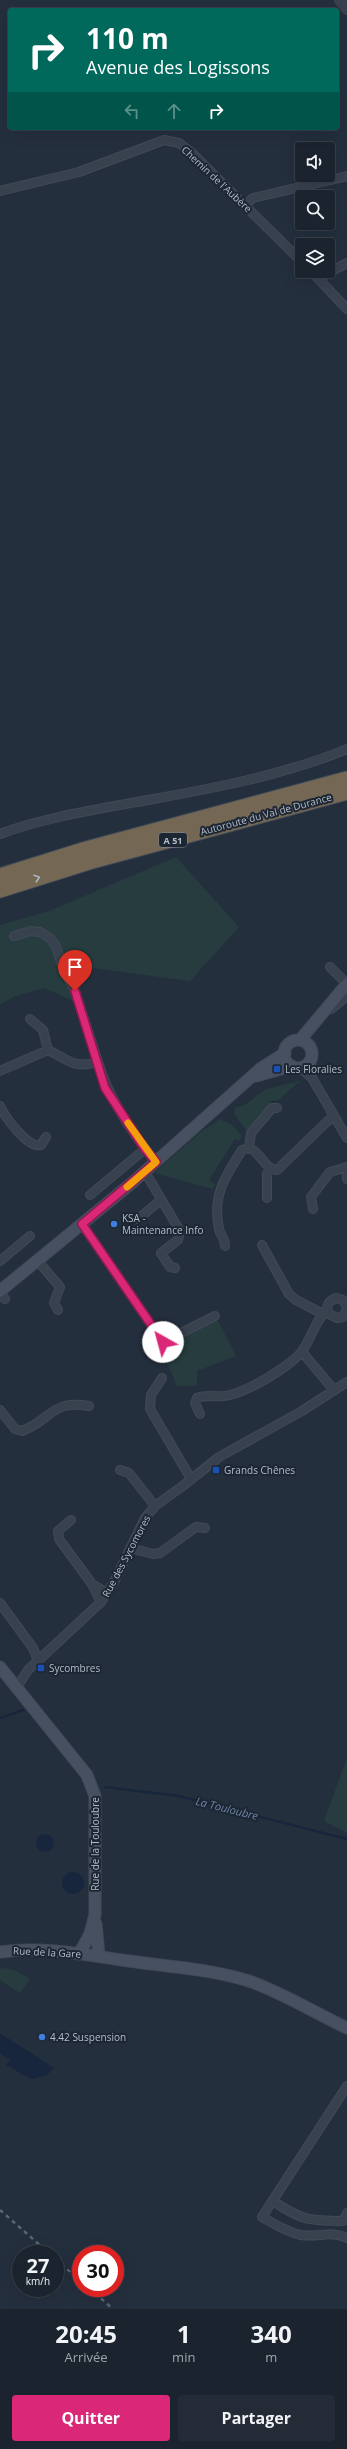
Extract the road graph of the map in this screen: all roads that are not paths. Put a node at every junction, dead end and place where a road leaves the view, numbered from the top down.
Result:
1 (339, 0) edge
2 (347, 10) edge
3 (347, 176) edge
4 (0, 191) edge
5 (245, 205) junction
6 (295, 255) edge
7 (347, 263) edge
8 (335, 269) edge
9 (318, 278) edge
10 (347, 309) edge
11 (347, 749) edge
12 (347, 769) edge
13 (347, 779) edge
14 (347, 792) edge
15 (0, 834) edge
16 (30, 866) junction
17 (0, 876) edge
18 (0, 890) edge
19 (14, 936) dead end
20 (330, 967) dead end
21 (347, 984) edge
22 (347, 996) edge
23 (30, 1019) dead end
24 (314, 1023) junction
25 (304, 1042) junction
26 (48, 1050) junction
27 (285, 1053) junction
28 (311, 1060) junction
29 (98, 1062) junction
30 (295, 1066) junction
31 (0, 1071) edge
32 (250, 1078) junction
33 (312, 1078) junction
34 (0, 1106) edge
35 (277, 1108) dead end
36 (333, 1116) junction
37 (46, 1137) dead end
38 (347, 1138) edge
39 (249, 1148) junction
40 (145, 1149) junction
41 (156, 1162) junction
42 (347, 1167) edge
43 (270, 1168) junction
44 (145, 1172) junction
45 (347, 1175) edge
46 (347, 1179) edge
47 (90, 1195) dead end
48 (267, 1198) dead end
49 (161, 1200) junction
50 (313, 1209) dead end
51 (138, 1219) dead end
52 (82, 1224) junction
53 (30, 1236) dead end
54 (262, 1245) dead end
55 (225, 1246) dead end
56 (37, 1260) junction
57 (0, 1261) edge
58 (175, 1268) dead end
59 (2, 1294) edge
60 (347, 1305) edge
61 (58, 1310) dead end
62 (325, 1312) junction
63 (215, 1316) dead end
64 (302, 1352) junction
65 (162, 1378) dead end
66 (347, 1382) edge
67 (334, 1390) junction
68 (89, 1406) dead end
69 (0, 1410) edge
70 (200, 1414) dead end
71 (120, 1470) dead end
72 (191, 1479) junction
73 (155, 1506) junction
74 (71, 1520) dead end
75 (205, 1528) dead end
76 (130, 1548) junction
77 (92, 1584) junction
78 (107, 1593) junction
79 (101, 1602) junction
80 (0, 1603) edge
81 (33, 1648) junction
82 (46, 1654) junction
83 (38, 1661) junction
84 (0, 1667) edge
85 (28, 1670) junction
86 (9, 1678) junction
87 (17, 1687) junction
88 (95, 1915) junction
89 (0, 1952) edge
90 (79, 1954) junction
91 (97, 1956) junction
92 (347, 2028) edge
93 (347, 2086) edge
94 (273, 2201) junction
95 (347, 2213) edge
96 (347, 2238) edge

1 - 2 street
3 - 5 street
4 - 5 street, Chemin de l'Aubère
5 - 6 street, Chemin de l'Aubère
7 - 8 street
9 - 10 street
11 - 15 street
12 - 16 highway
13 - 16 highway, Autoroute du Val de Durance / A 51
18 -> 14 highway, Autoroute du Val de Durance / A 51
16 - 17 highway, Autoroute du Val de Durance / A 51
19 - 29 street
20 - 21 street
21 - 24 main road
22 - 24 street
23 - 26 street
24 - 25 main road
25 - 27 main road
25 - 28 main road
26 - 29 street
26 - 31 street
27 - 30 main road
27 - 32 main road
28 - 30 main road
28 - 33 street
29 - 40 street
30 - 32 main road
30 - 33 street
32 - 41 main road
33 - 36 street
34 - 37 street
35 - 39 street
36 - 38 street
36 - 43 street
39 - 43 street
39 - 55 street
40 - 41 street
40 - 47 street
41 - 44 main road
42 - 50 street
43 - 48 street
44 - 49 street
44 - 52 main road
45 - 46 street
49 - 51 street
49 - 58 street
52 - 56 main road
52 - 63 street
53 - 57 street
54 - 62 street
56 - 59 main road
56 - 61 street
60 - 62 street
60 - 62 street
62 - 64 street
64 - 67 street
64 - 70 street
65 - 72 street
66 - 67 street, Rue des Sycomores
67 - 72 street, Rue des Sycomores
68 - 69 street
71 - 73 street
72 - 73 street, Rue des Sycomores
73 - 76 street, Rue des Sycomores
74 - 77 street
75 - 76 street
76 - 78 street, Rue des Sycomores
77 - 78 street
77 - 79 street
78 - 79 street, Rue des Sycomores
79 - 82 street, Rue des Sycomores
80 - 81 street
81 - 82 street
81 - 83 street
82 - 83 street, Rue des Sycomores
83 - 85 street, Rue des Sycomores
84 - 86 main road, Rue de la Touloubre
85 - 86 street
85 - 87 street
86 - 87 main road, Rue de la Touloubre
87 - 88 main road, Rue de la Touloubre
88 - 90 main road, Rue de la Touloubre
88 - 91 main road
89 - 90 main road, Rue de la Gare
90 - 91 main road, Rue de la Gare
91 - 92 main road, Rue de la Gare
93 - 94 street
94 - 95 street
94 - 96 street

